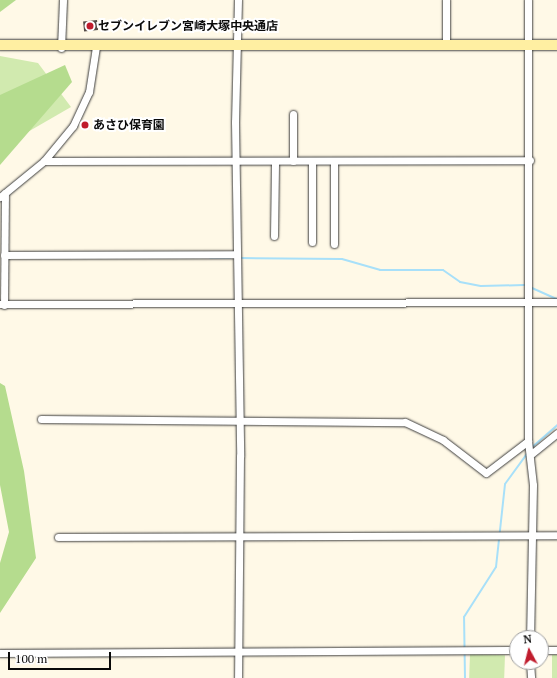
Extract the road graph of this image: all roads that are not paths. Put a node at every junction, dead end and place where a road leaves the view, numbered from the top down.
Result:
1 (63, 0) edge
2 (238, 0) edge
3 (446, 0) edge
4 (528, 0) edge
5 (0, 45) edge
6 (528, 45) junction
7 (557, 45) edge
8 (238, 46) junction
9 (446, 46) junction
10 (96, 47) junction
11 (61, 48) junction
12 (293, 114) dead end
13 (530, 160) junction
14 (44, 161) junction
15 (275, 161) junction
16 (293, 161) junction
17 (312, 161) junction
18 (334, 161) junction
19 (236, 163) junction
20 (2, 195) edge
21 (274, 236) dead end
22 (312, 242) dead end
23 (334, 244) dead end
24 (236, 254) junction
25 (4, 255) junction
26 (528, 302) junction
27 (557, 302) edge
28 (237, 304) junction
29 (2, 305) edge
30 (41, 419) dead end
31 (239, 419) junction
32 (557, 433) edge
33 (528, 441) junction
34 (530, 454) junction
35 (529, 535) junction
36 (557, 535) edge
37 (58, 537) dead end
38 (240, 538) junction
39 (530, 630) edge
40 (509, 650) edge
41 (238, 652) junction
42 (0, 653) edge
43 (238, 678) edge

1 - 11 street
2 - 8 street
3 - 9 street
4 - 6 street
5 - 11 street
6 - 7 street
6 - 9 street
6 - 13 street
8 - 9 street
8 - 10 street
8 - 19 street
10 - 11 street
10 - 14 street
12 - 16 street
13 - 18 street
13 - 26 street
14 - 19 street
14 - 20 street
15 - 16 street
15 - 19 street
15 - 21 street
16 - 17 street
17 - 18 street
17 - 22 street
18 - 23 street
19 - 24 street
20 - 25 street
24 - 25 street
24 - 28 street
25 - 29 street
26 - 27 street
26 - 28 street
26 - 33 street
28 - 29 street
28 - 31 street
30 - 31 street
31 - 33 street
31 - 38 street
32 - 34 street
33 - 34 street
34 - 35 street
35 - 36 street
35 - 38 street
35 - 39 street
37 - 38 street
38 - 41 street
40 - 41 street
41 - 42 street
41 - 43 street

